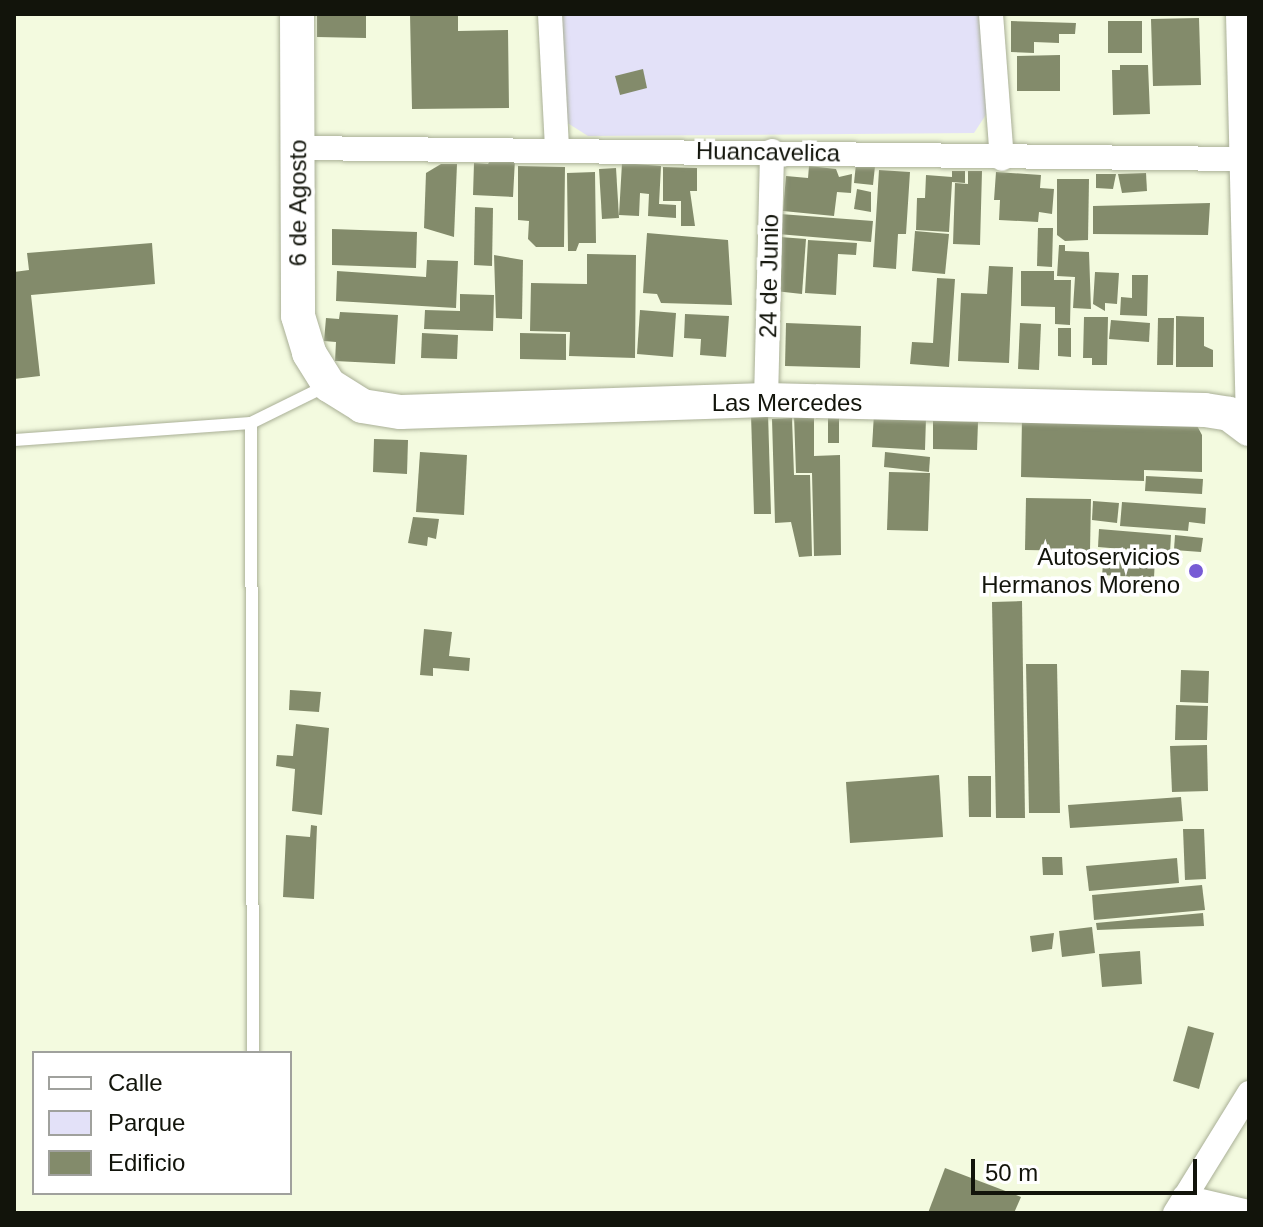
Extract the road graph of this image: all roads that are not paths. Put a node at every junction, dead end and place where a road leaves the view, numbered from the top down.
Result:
1 (297, 14) edge
2 (550, 14) edge
3 (991, 14) edge
4 (1238, 14) edge
5 (1245, 48) edge
6 (299, 148) junction
7 (557, 149) junction
8 (772, 151) junction
9 (1002, 159) junction
10 (1238, 159) junction
11 (329, 385) junction
12 (766, 400) junction
13 (251, 423) junction
14 (1248, 428) edge
15 (14, 440) edge
16 (253, 1051) edge
17 (1249, 1093) edge
18 (1180, 1205) edge
19 (1249, 1212) edge

1 - 6 street, 6 de Agosto
2 - 7 street
3 - 9 street
4 - 5 street
5 - 10 street
6 - 7 street, Huancavelica
6 - 11 street, 6 de Agosto
7 - 8 street, Huancavelica
8 - 9 street, Huancavelica
8 - 12 street, 24 de Junio
9 - 10 street, Huancavelica
10 - 14 street
11 - 12 street, Las Mercedes
11 - 13 lane
12 - 14 street, Las Mercedes
13 - 15 lane
13 - 16 lane
17 - 18 street
18 - 19 street

